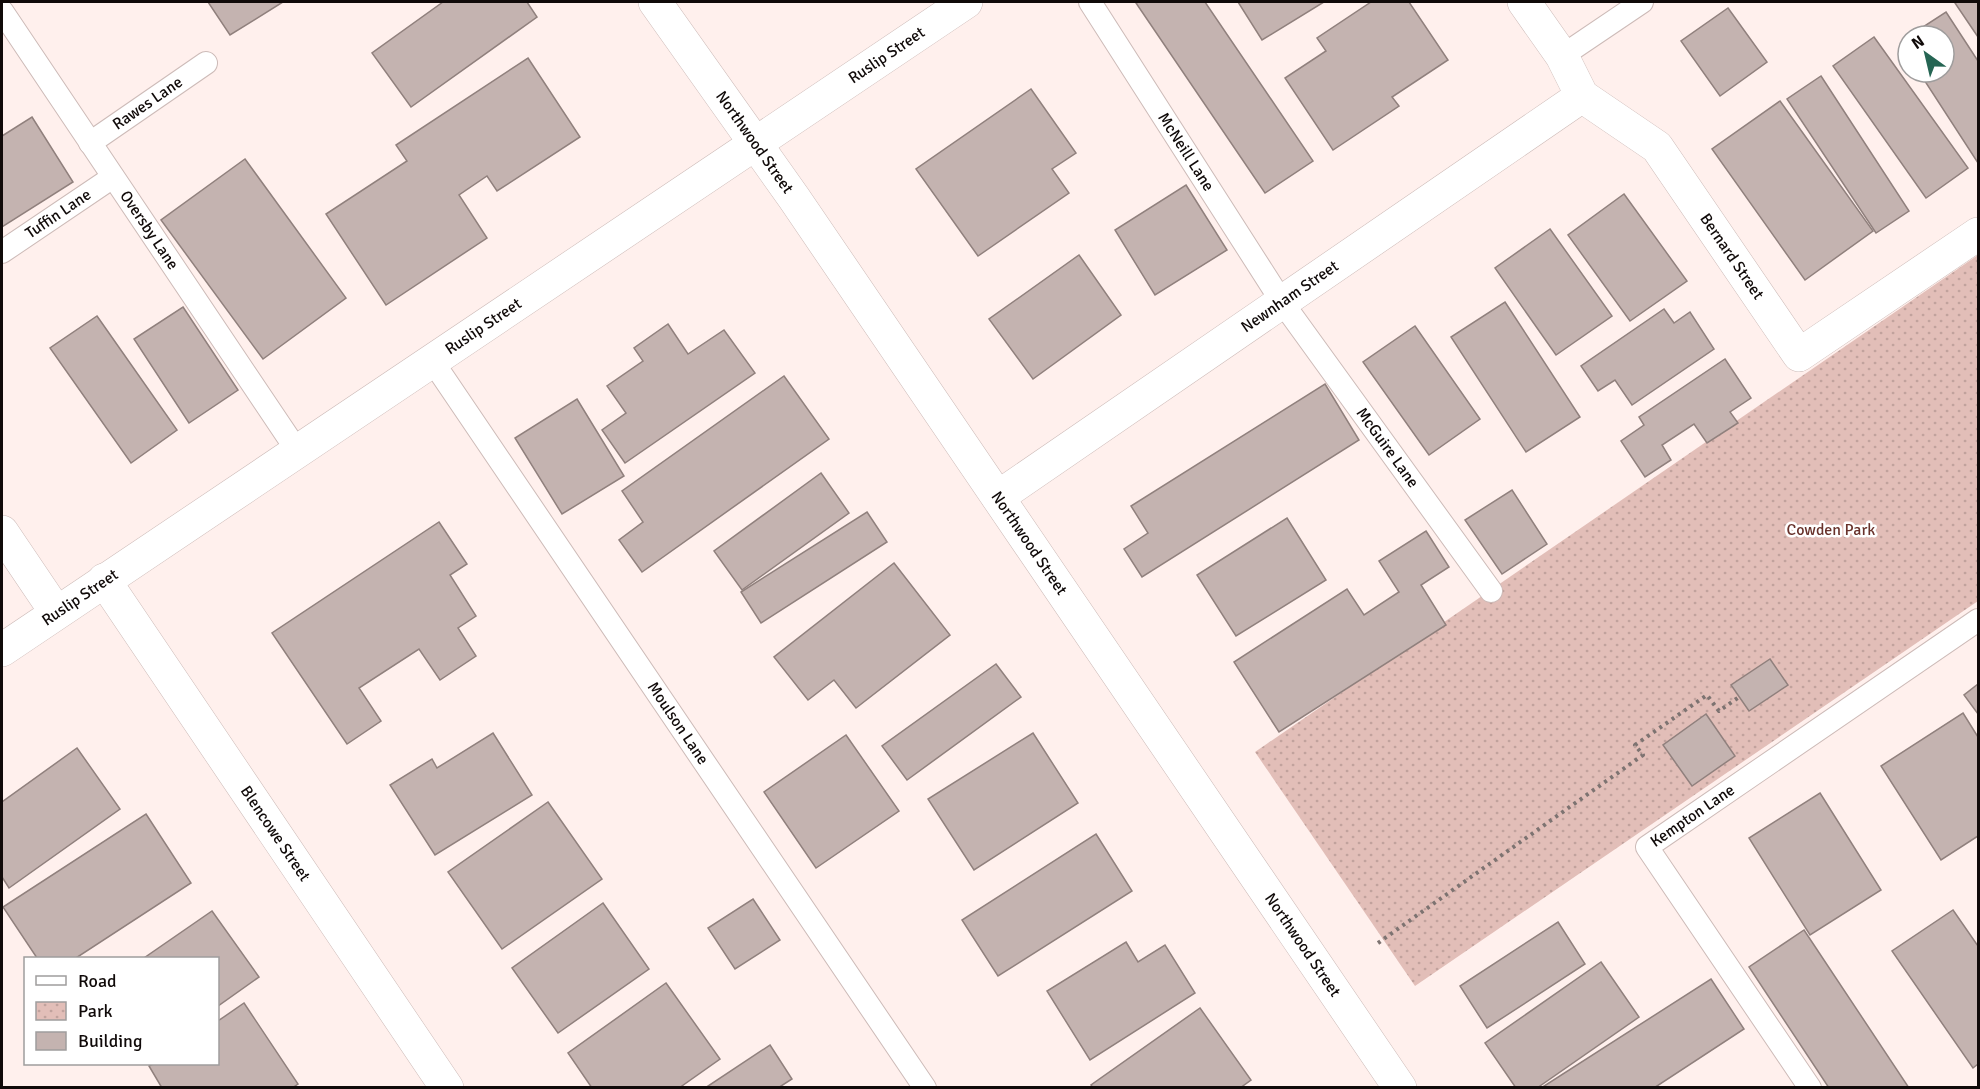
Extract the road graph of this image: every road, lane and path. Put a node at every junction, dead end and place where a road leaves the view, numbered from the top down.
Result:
1 (655, 2) edge
2 (966, 2) edge
3 (1090, 2) edge
4 (1524, 2) edge
5 (1642, 2) edge
6 (2, 11) edge
7 (1562, 56) junction
8 (206, 63) dead end
9 (1582, 96) junction
10 (90, 143) junction
11 (756, 145) junction
12 (113, 177) junction
13 (1978, 234) edge
14 (2, 252) edge
15 (1282, 302) junction
16 (431, 359) junction
17 (296, 449) junction
18 (998, 497) junction
19 (2, 532) edge
20 (104, 580) junction
21 (1491, 591) dead end
22 (56, 612) junction
23 (1978, 620) edge
24 (2, 650) edge
25 (1739, 697) dead end
26 (1378, 943) dead end
27 (447, 1088) edge
28 (926, 1088) edge
29 (1400, 1088) edge
30 (1810, 1088) edge

1 - 11 street, Northwood Street
2 - 11 street, Ruslip Street
3 - 15 lane, McNeill Lane
4 - 7 street, Bernard Street
5 - 7 lane
6 - 10 lane, Oversby Lane
7 - 9 street, Bernard Street
8 - 10 lane, Rawes Lane
9 - 13 street, Bernard Street
9 - 15 street, Newnham Street
10 - 12 lane, Oversby Lane
11 - 16 street, Ruslip Street
11 - 18 street, Northwood Street
12 - 14 lane, Tuffin Lane
12 - 17 lane, Oversby Lane
15 - 18 street, Newnham Street
15 - 21 lane, McGuire Lane
16 - 17 street, Ruslip Street
16 - 28 lane, Moulson Lane
17 - 20 street, Ruslip Street
18 - 29 street, Northwood Street
19 - 22 street
20 - 22 street, Ruslip Street
20 - 27 street, Blencowe Street
22 - 24 street, Ruslip Street
23 - 30 lane, Kempton Lane
25 - 26 path

